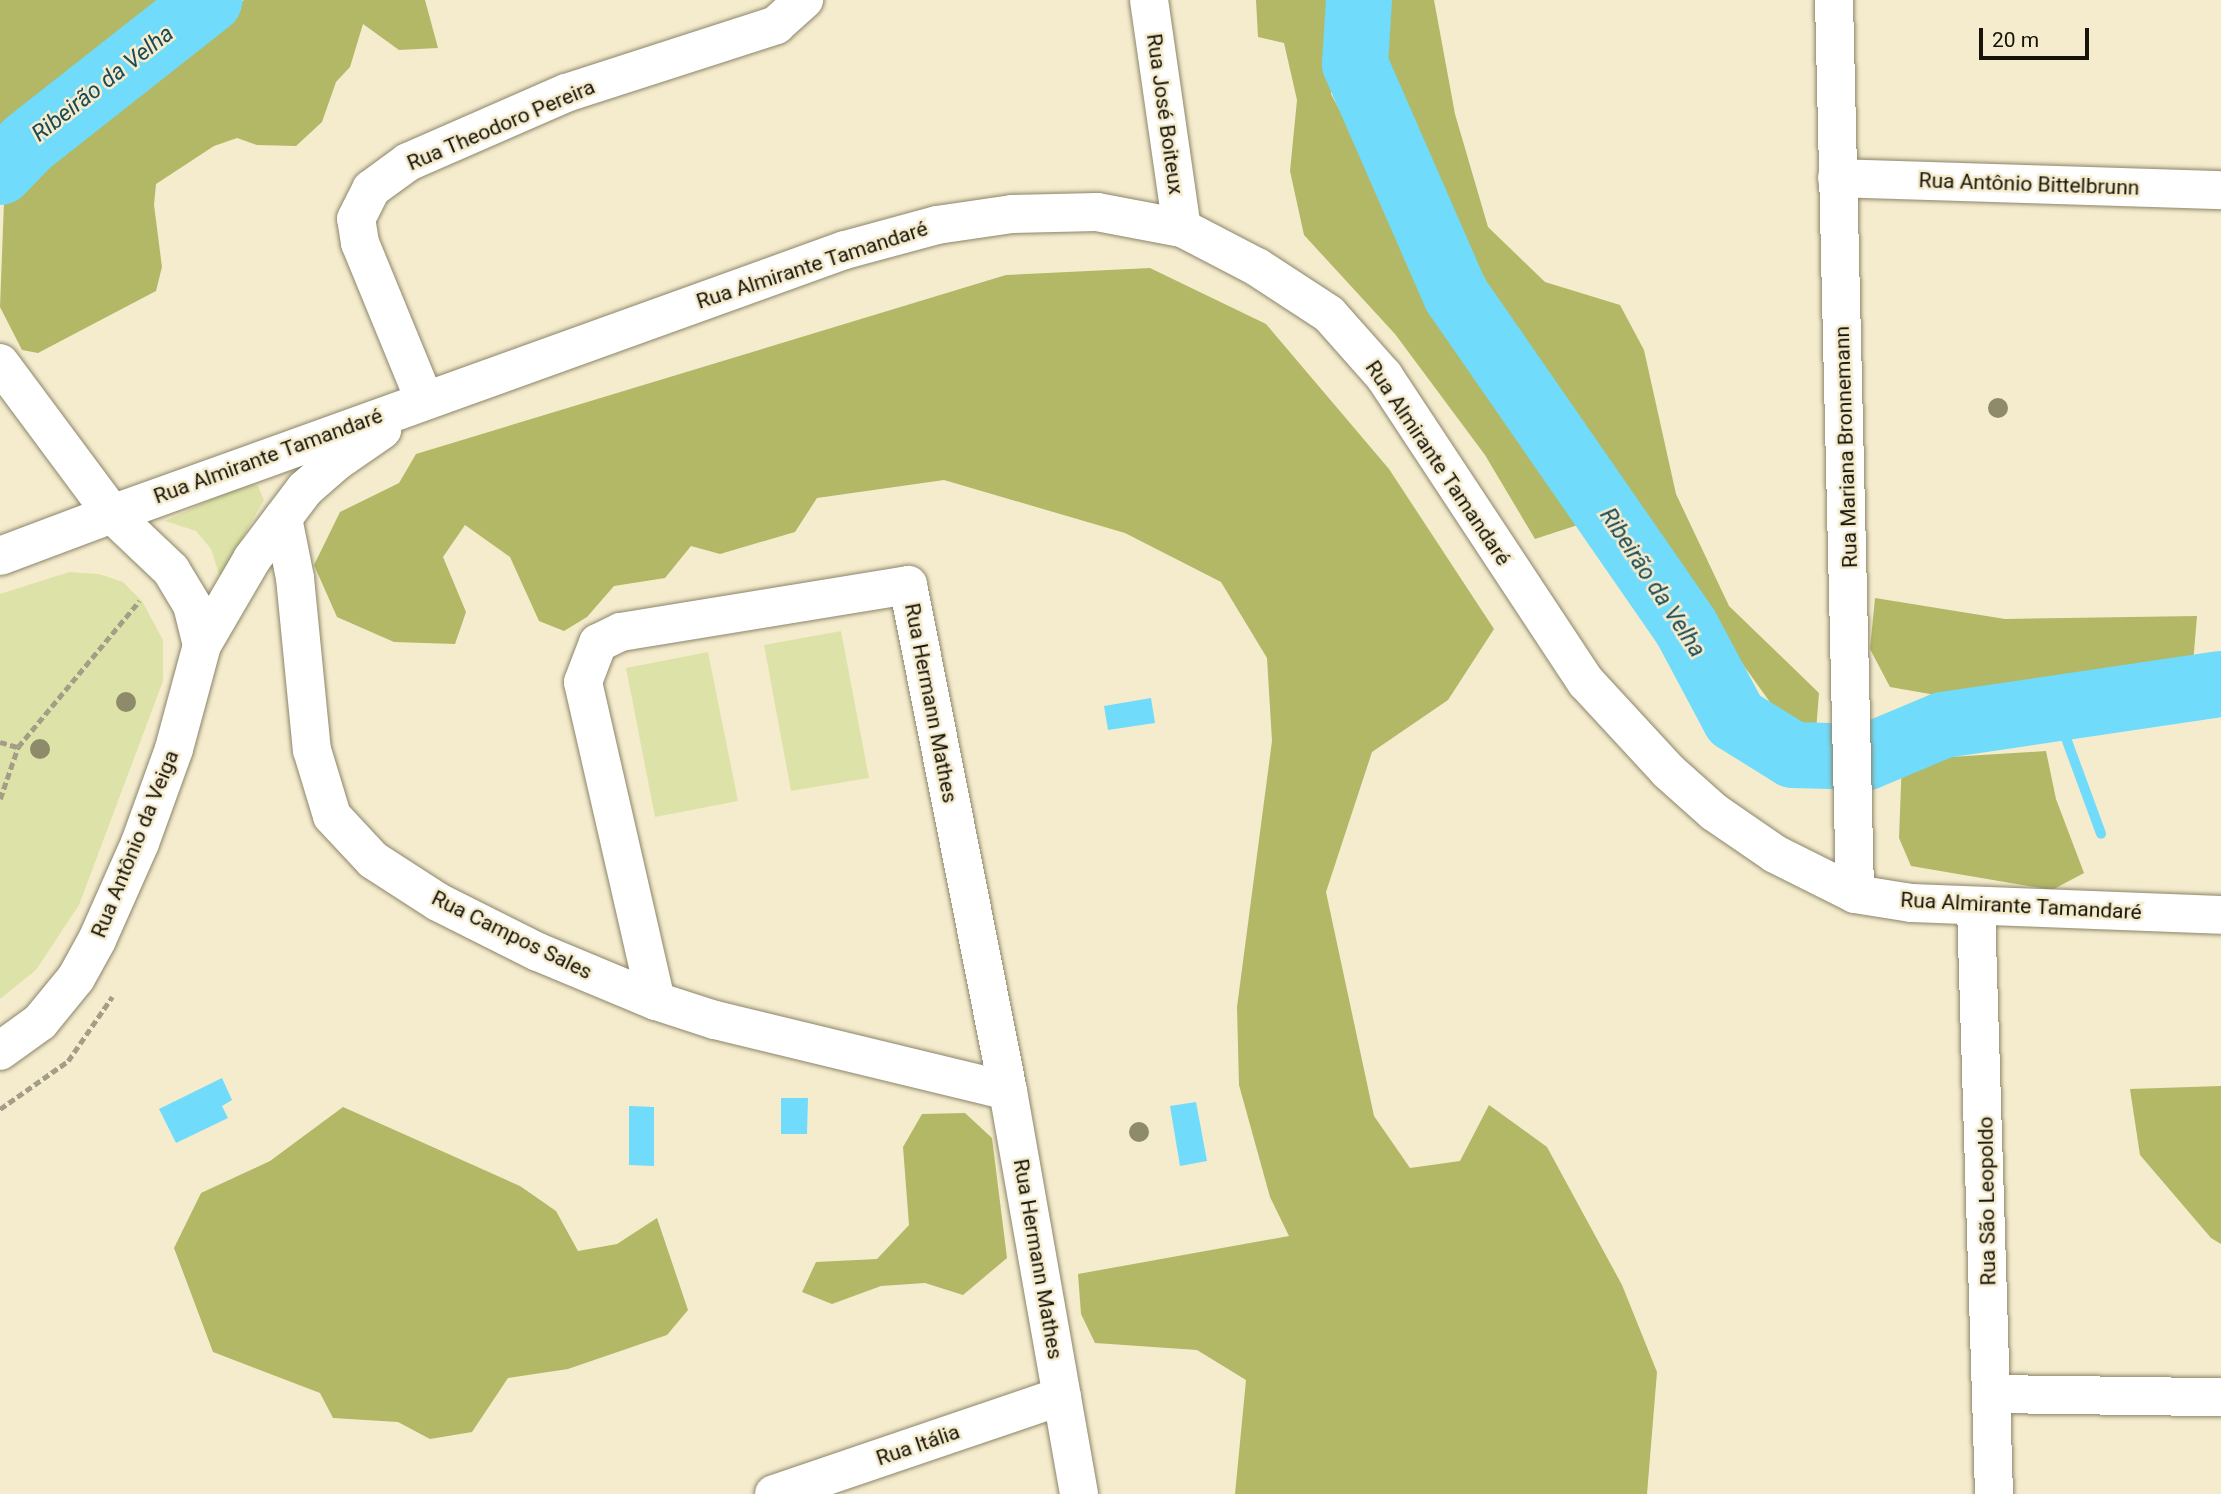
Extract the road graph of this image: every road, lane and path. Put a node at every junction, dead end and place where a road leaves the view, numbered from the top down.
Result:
1 (804, 0) edge
2 (1149, 0) edge
3 (1833, 0) edge
4 (1837, 178) junction
5 (2221, 190) edge
6 (1182, 228) junction
7 (0, 363) edge
8 (424, 399) junction
9 (255, 461) junction
10 (112, 514) junction
11 (283, 518) junction
12 (0, 556) edge
13 (139, 601) dead end
14 (202, 645) junction
15 (0, 742) edge
16 (18, 747) junction
17 (0, 799) edge
18 (1855, 894) junction
19 (1976, 908) junction
20 (2221, 915) edge
21 (115, 992) dead end
22 (656, 1001) junction
23 (0, 1051) edge
24 (1008, 1091) junction
25 (0, 1109) edge
26 (1992, 1394) junction
27 (1062, 1396) junction
28 (2221, 1397) edge
29 (774, 1494) edge
30 (1079, 1494) edge
31 (1994, 1494) edge

1 - 8 street, Rua Theodoro Pereira
2 - 6 street, Rua José Boiteux
3 - 4 street, Rua Mariana Bronnemann
4 - 5 street, Rua Antônio Bittelbrunn
4 - 18 street, Rua Mariana Bronnemann
6 - 8 street, Rua Almirante Tamandaré
6 - 18 street, Rua Almirante Tamandaré
7 - 10 street
8 - 9 street, Rua Almirante Tamandaré
8 - 11 street, Rua Almirante Tamandaré
9 - 10 street, Rua Almirante Tamandaré
9 - 11 street, Rua Campos Sales
10 - 12 street, Rua Almirante Tamandaré
10 - 14 street
11 - 14 street, Rua Almirante Tamandaré
11 - 22 street, Rua Campos Sales
13 - 16 path
14 - 23 street, Rua Antônio da Veiga
15 - 16 path
16 - 17 path
18 - 19 street, Rua Almirante Tamandaré
19 - 20 street, Rua Almirante Tamandaré
19 - 26 street, Rua São Leopoldo
21 - 25 path
22 - 24 street, Rua Campos Sales
22 - 24 street, Rua Hermann Mathes
24 - 27 street, Rua Hermann Mathes
26 - 28 street
26 - 31 street, Rua São Leopoldo
27 - 29 street, Rua Itália
27 - 30 street, Rua Hermann Mathes

